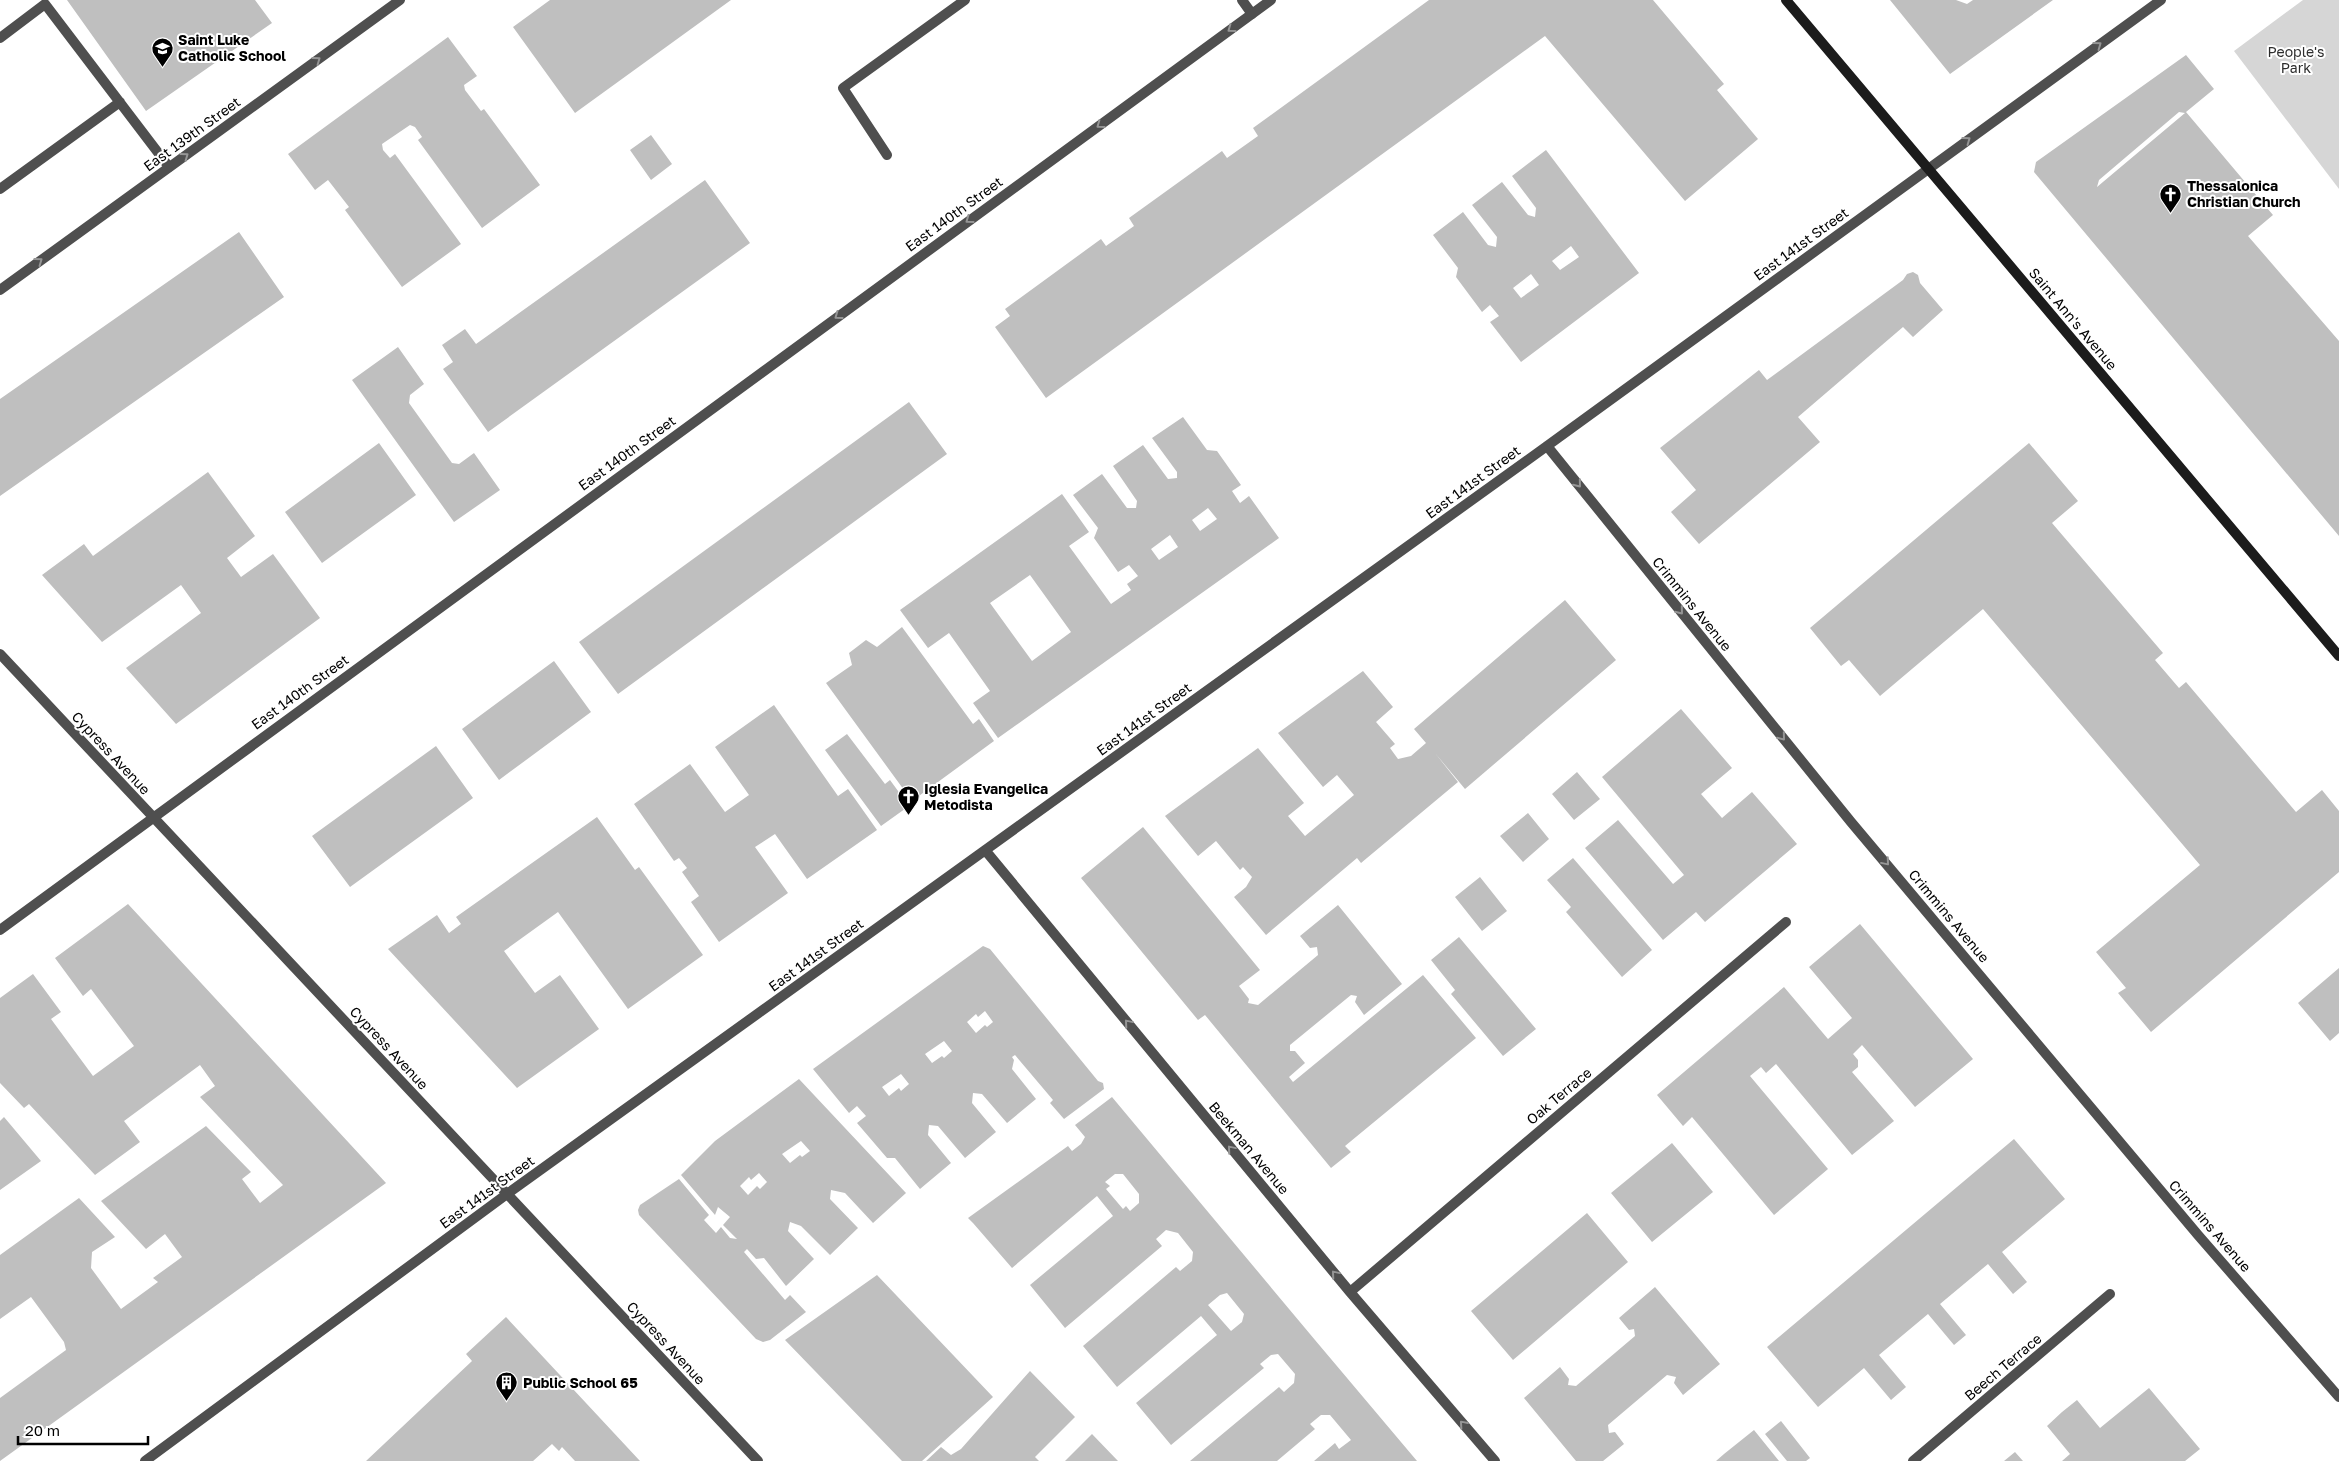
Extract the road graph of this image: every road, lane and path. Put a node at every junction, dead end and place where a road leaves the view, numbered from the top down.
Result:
1 (400, 0) edge
2 (965, 0) edge
3 (1242, 0) edge
4 (1271, 0) edge
5 (1786, 0) edge
6 (2160, 0) edge
7 (1252, 14) junction
8 (0, 38) edge
9 (120, 102) junction
10 (887, 155) dead end
11 (169, 167) junction
12 (1927, 168) junction
13 (0, 190) edge
14 (0, 290) edge
15 (1547, 446) junction
16 (0, 654) edge
17 (2339, 656) edge
18 (152, 817) junction
19 (985, 850) junction
20 (1786, 922) dead end
21 (0, 930) edge
22 (507, 1194) junction
23 (1350, 1292) junction
24 (2110, 1294) dead end
25 (2339, 1397) edge
26 (145, 1461) edge
27 (758, 1461) edge
28 (1495, 1461) edge
29 (1913, 1461) edge

11 -> 1 street, East 139th Street
2 - 10 street
3 - 7 street
4 - 7 street, East 140th Street
5 - 12 street, Saint Ann's Avenue
12 -> 6 street, East 141st Street
7 -> 18 street, East 140th Street
8 - 9 street
9 - 11 street
9 - 13 street
14 -> 11 street, East 139th Street
12 - 15 street, East 141st Street
12 - 17 street, Saint Ann's Avenue
15 - 19 street, East 141st Street
15 -> 25 street, Crimmins Avenue
16 - 18 street, Cypress Avenue
18 - 21 street, East 140th Street
18 - 22 street, Cypress Avenue
19 - 22 street, East 141st Street
23 -> 19 street, Beekman Avenue
20 - 23 street, Oak Terrace
22 - 26 street, East 141st Street
22 - 27 street, Cypress Avenue
28 -> 23 street, Beekman Avenue
24 - 29 street, Beech Terrace

